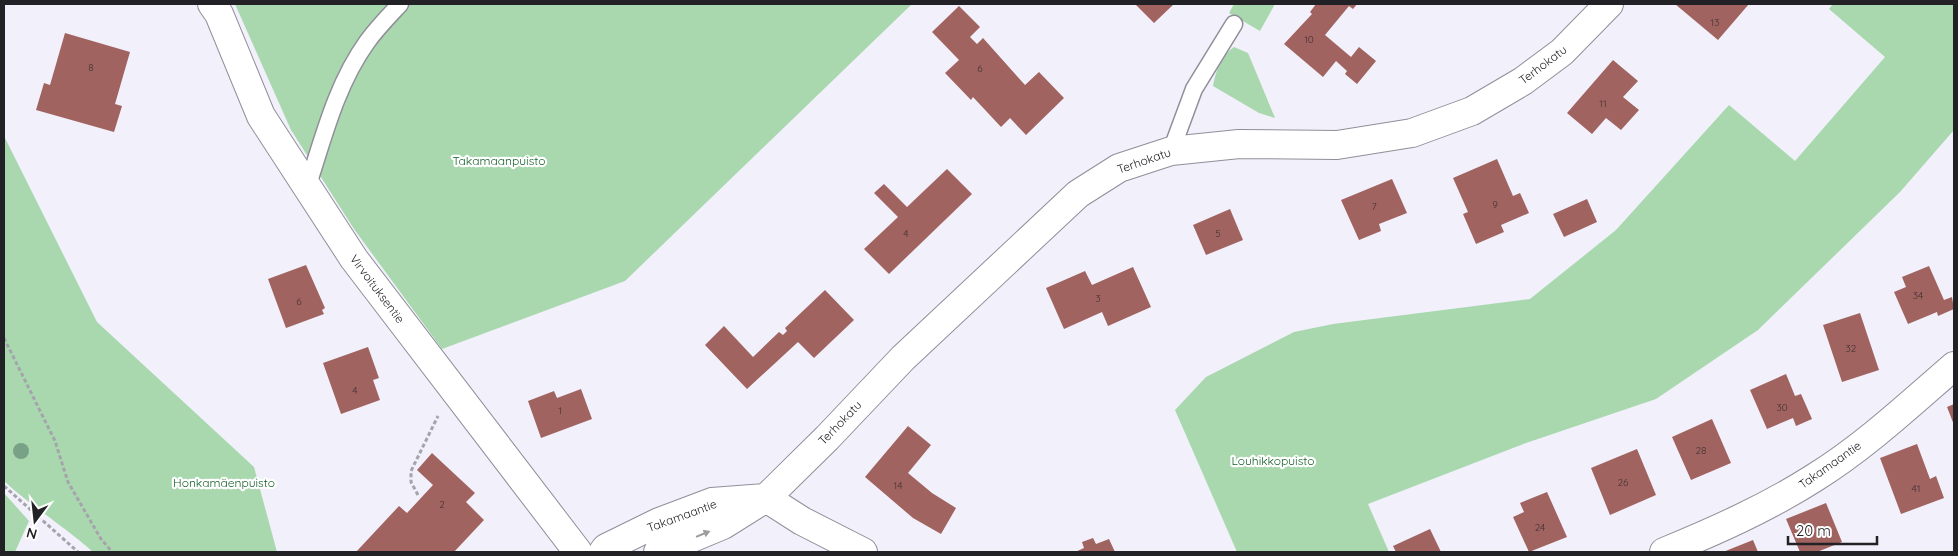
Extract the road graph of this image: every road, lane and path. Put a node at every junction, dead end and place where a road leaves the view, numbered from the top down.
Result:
1 (212, 4) edge
2 (400, 4) edge
3 (1609, 4) edge
4 (1234, 24) dead end
5 (1171, 151) junction
6 (307, 188) junction
7 (4, 338) edge
8 (1954, 366) edge
9 (442, 407) dead end
10 (4, 486) edge
11 (418, 495) dead end
12 (766, 498) junction
13 (78, 552) edge
14 (112, 552) edge
15 (578, 552) edge
16 (603, 552) edge
17 (658, 552) edge
18 (862, 552) edge
19 (1664, 552) edge

1 - 6 street, Virvoituksentie
2 - 6 lane
3 - 5 street, Terhokatu
4 - 5 lane
5 - 12 street, Terhokatu
6 - 15 street, Virvoituksentie
7 - 14 path
8 - 19 street, Takamaantie
9 - 11 path
10 - 13 path
12 - 16 street, Takamaantie
17 -> 12 street, Takamaantie
12 - 18 street

